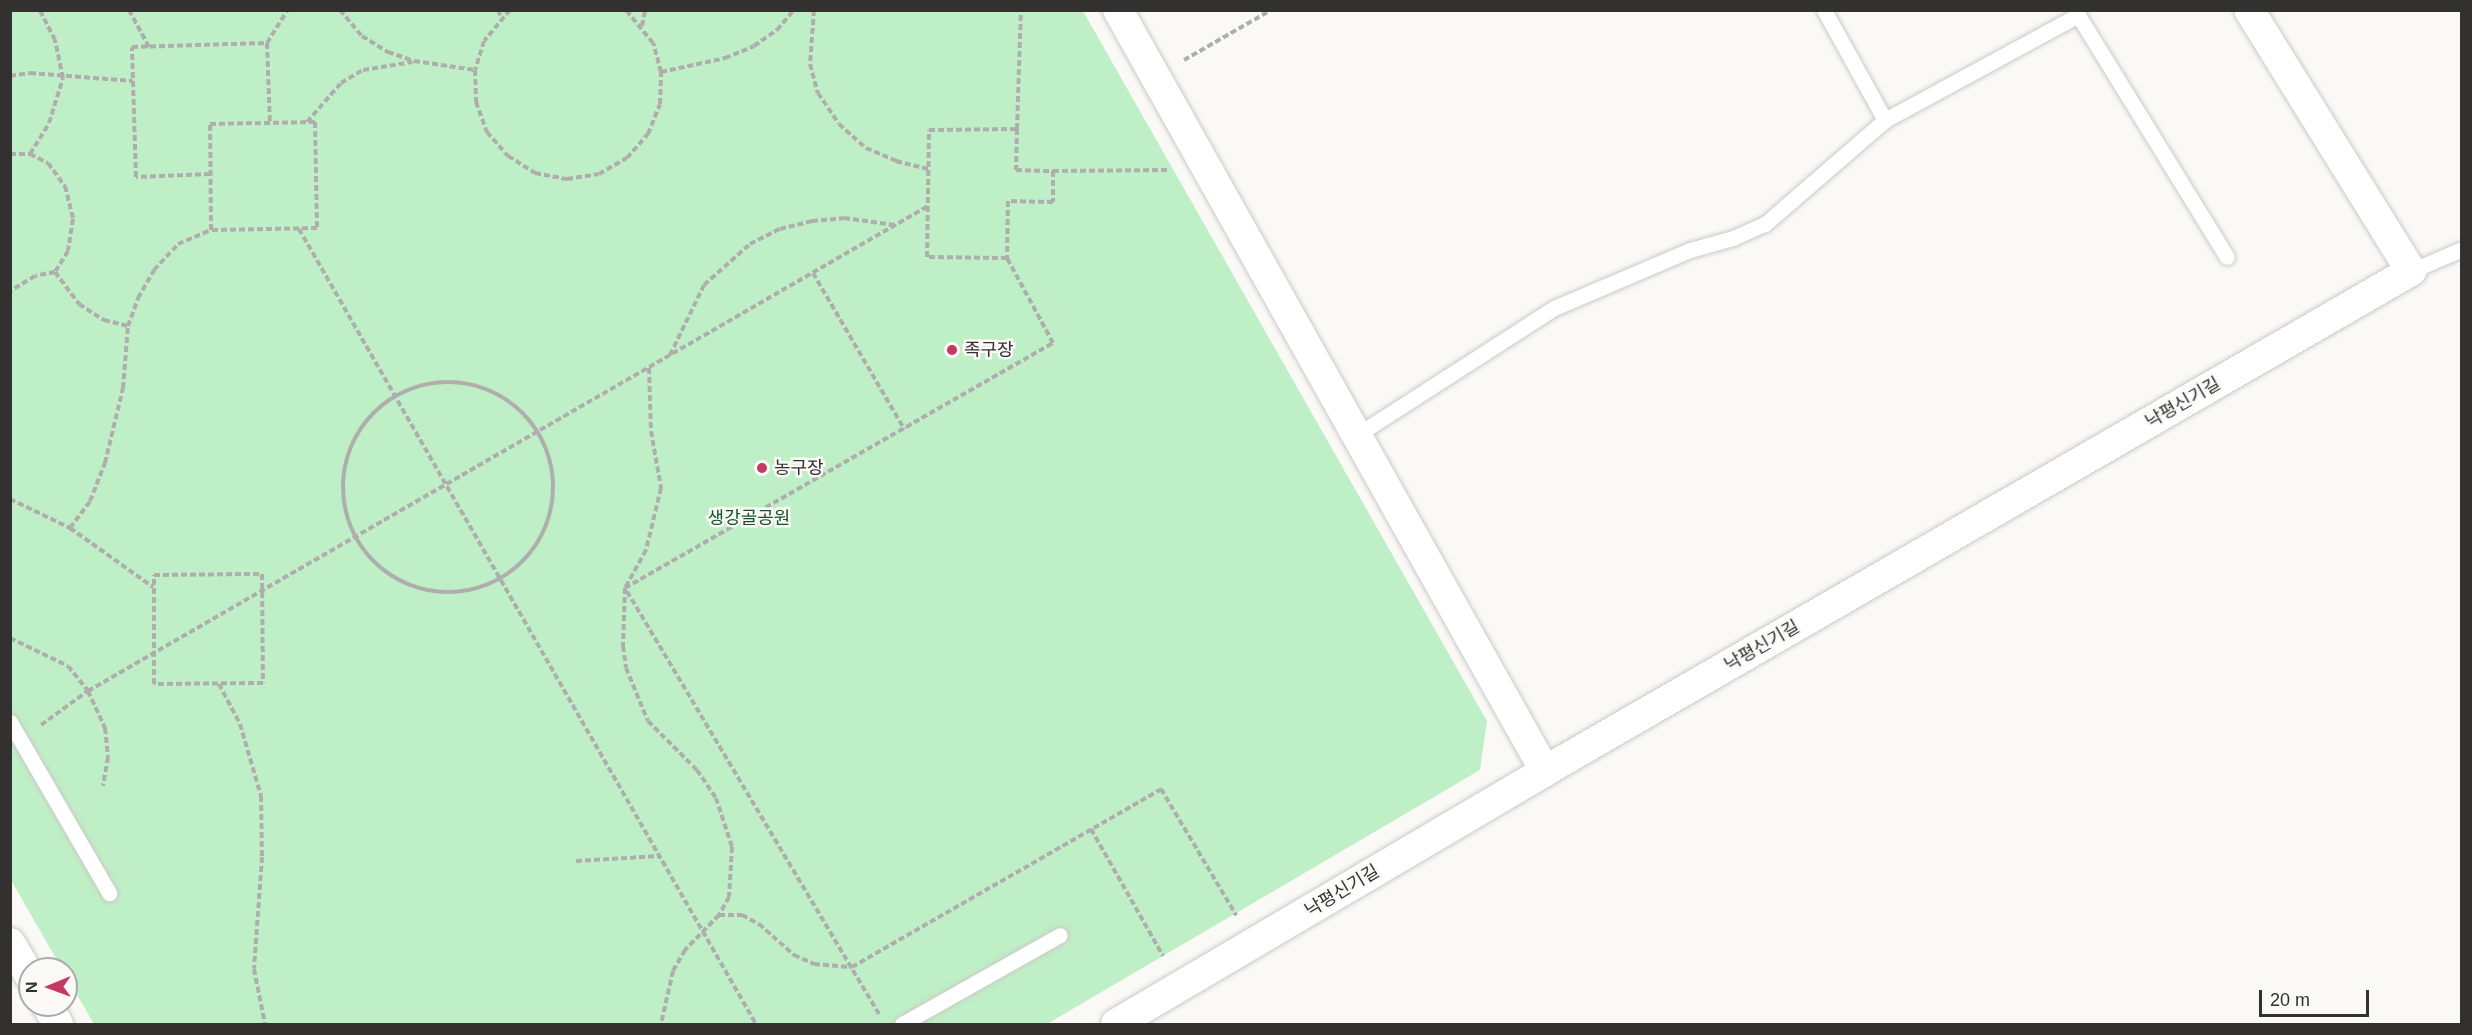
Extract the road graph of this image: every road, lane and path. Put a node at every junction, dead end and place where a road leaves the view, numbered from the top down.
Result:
1 (40, 10) edge
2 (129, 10) edge
3 (288, 10) edge
4 (340, 10) edge
5 (498, 10) edge
6 (510, 10) edge
7 (626, 10) edge
8 (645, 10) edge
9 (794, 10) edge
10 (814, 10) edge
11 (1021, 10) edge
12 (1118, 10) edge
13 (1271, 10) edge
14 (1824, 10) edge
15 (2249, 10) edge
16 (501, 17) junction
17 (642, 27) junction
18 (267, 43) junction
19 (149, 47) junction
20 (414, 61) junction
21 (475, 70) junction
22 (662, 72) junction
23 (10, 76) edge
24 (1155, 76) junction
25 (63, 78) junction
26 (133, 81) junction
27 (1885, 120) junction
28 (306, 122) junction
29 (270, 123) junction
30 (1017, 129) junction
31 (10, 154) edge
32 (30, 154) junction
33 (928, 169) junction
34 (1207, 169) junction
35 (1053, 171) junction
36 (210, 174) junction
37 (928, 206) junction
38 (896, 225) junction
39 (299, 229) junction
40 (212, 230) junction
41 (2462, 249) edge
42 (2227, 257) dead end
43 (1007, 258) junction
44 (2410, 271) junction
45 (55, 272) junction
46 (813, 273) junction
47 (10, 291) edge
48 (128, 326) junction
49 (670, 356) junction
50 (649, 368) junction
51 (396, 397) junction
52 (904, 429) junction
53 (538, 432) junction
54 (1357, 435) junction
55 (447, 485) junction
56 (10, 500) edge
57 (70, 528) junction
58 (355, 537) junction
59 (500, 579) junction
60 (154, 587) junction
61 (625, 588) junction
62 (263, 591) junction
63 (10, 638) edge
64 (154, 653) junction
65 (219, 684) junction
66 (88, 691) junction
67 (10, 722) edge
68 (16, 742) edge
69 (1545, 771) junction
70 (103, 786) dead end
71 (1091, 829) junction
72 (659, 856) junction
73 (576, 861) dead end
74 (109, 893) dead end
75 (719, 915) junction
76 (703, 932) junction
77 (1059, 935) dead end
78 (10, 943) edge
79 (1253, 944) junction
80 (18, 957) edge
81 (852, 967) junction
82 (1180, 987) junction
83 (265, 1024) edge
84 (661, 1024) edge
85 (756, 1024) edge
86 (886, 1024) edge
87 (902, 1024) edge
88 (1116, 1024) edge

1 - 25 path
2 - 19 path
3 - 18 path
4 - 20 path
5 - 16 path
6 - 16 path
7 - 17 path
8 - 17 path
9 - 22 path
10 - 33 path
11 - 30 path
12 - 24 street
13 - 24 path
14 - 27 lane
15 - 44 street
16 - 21 path
17 - 22 path
18 - 19 path
18 - 29 path
19 - 26 path
20 - 21 path
20 - 28 path
21 - 22 path
23 - 25 path
24 - 34 street
25 - 26 path
25 - 32 path
26 - 36 path
27 - 42 lane
27 - 54 lane
28 - 29 path
28 - 39 path
29 - 36 path
30 - 33 path
30 - 35 path
31 - 32 path
32 - 45 path
33 - 37 path
34 - 35 path
34 - 54 street
35 - 43 path
36 - 40 path
37 - 38 path
37 - 43 path
38 - 46 path
38 - 49 path
39 - 40 path
39 - 51 path
40 - 48 path
41 - 44 lane
43 - 52 path
44 - 69 street, 낙평신기길
45 - 47 path
45 - 48 path
46 - 49 path
46 - 52 path
48 - 57 path
49 - 50 path
50 - 53 path
50 - 61 path
51 - 53 path
51 - 55 path
51 - 58 path
52 - 61 path
53 - 55 path
53 - 59 path
54 - 69 street
55 - 58 path
55 - 59 path
56 - 57 path
57 - 60 path
58 - 59 path
58 - 62 path
59 - 72 path
60 - 62 path
60 - 64 path
61 - 75 path
61 - 81 path
62 - 64 path
62 - 65 path
63 - 66 path
64 - 65 path
64 - 66 path
65 - 83 path
66 - 68 path
66 - 70 path
67 - 68 lane
68 - 74 lane
69 - 79 street, 낙평신기길
71 - 79 path
71 - 81 path
71 - 82 path
72 - 73 path
72 - 76 path
75 - 76 path
75 - 81 path
76 - 84 path
76 - 85 path
77 - 87 lane
78 - 80 street
79 - 82 street, 낙평신기길
81 - 86 path
82 - 88 street, 낙평신기길

